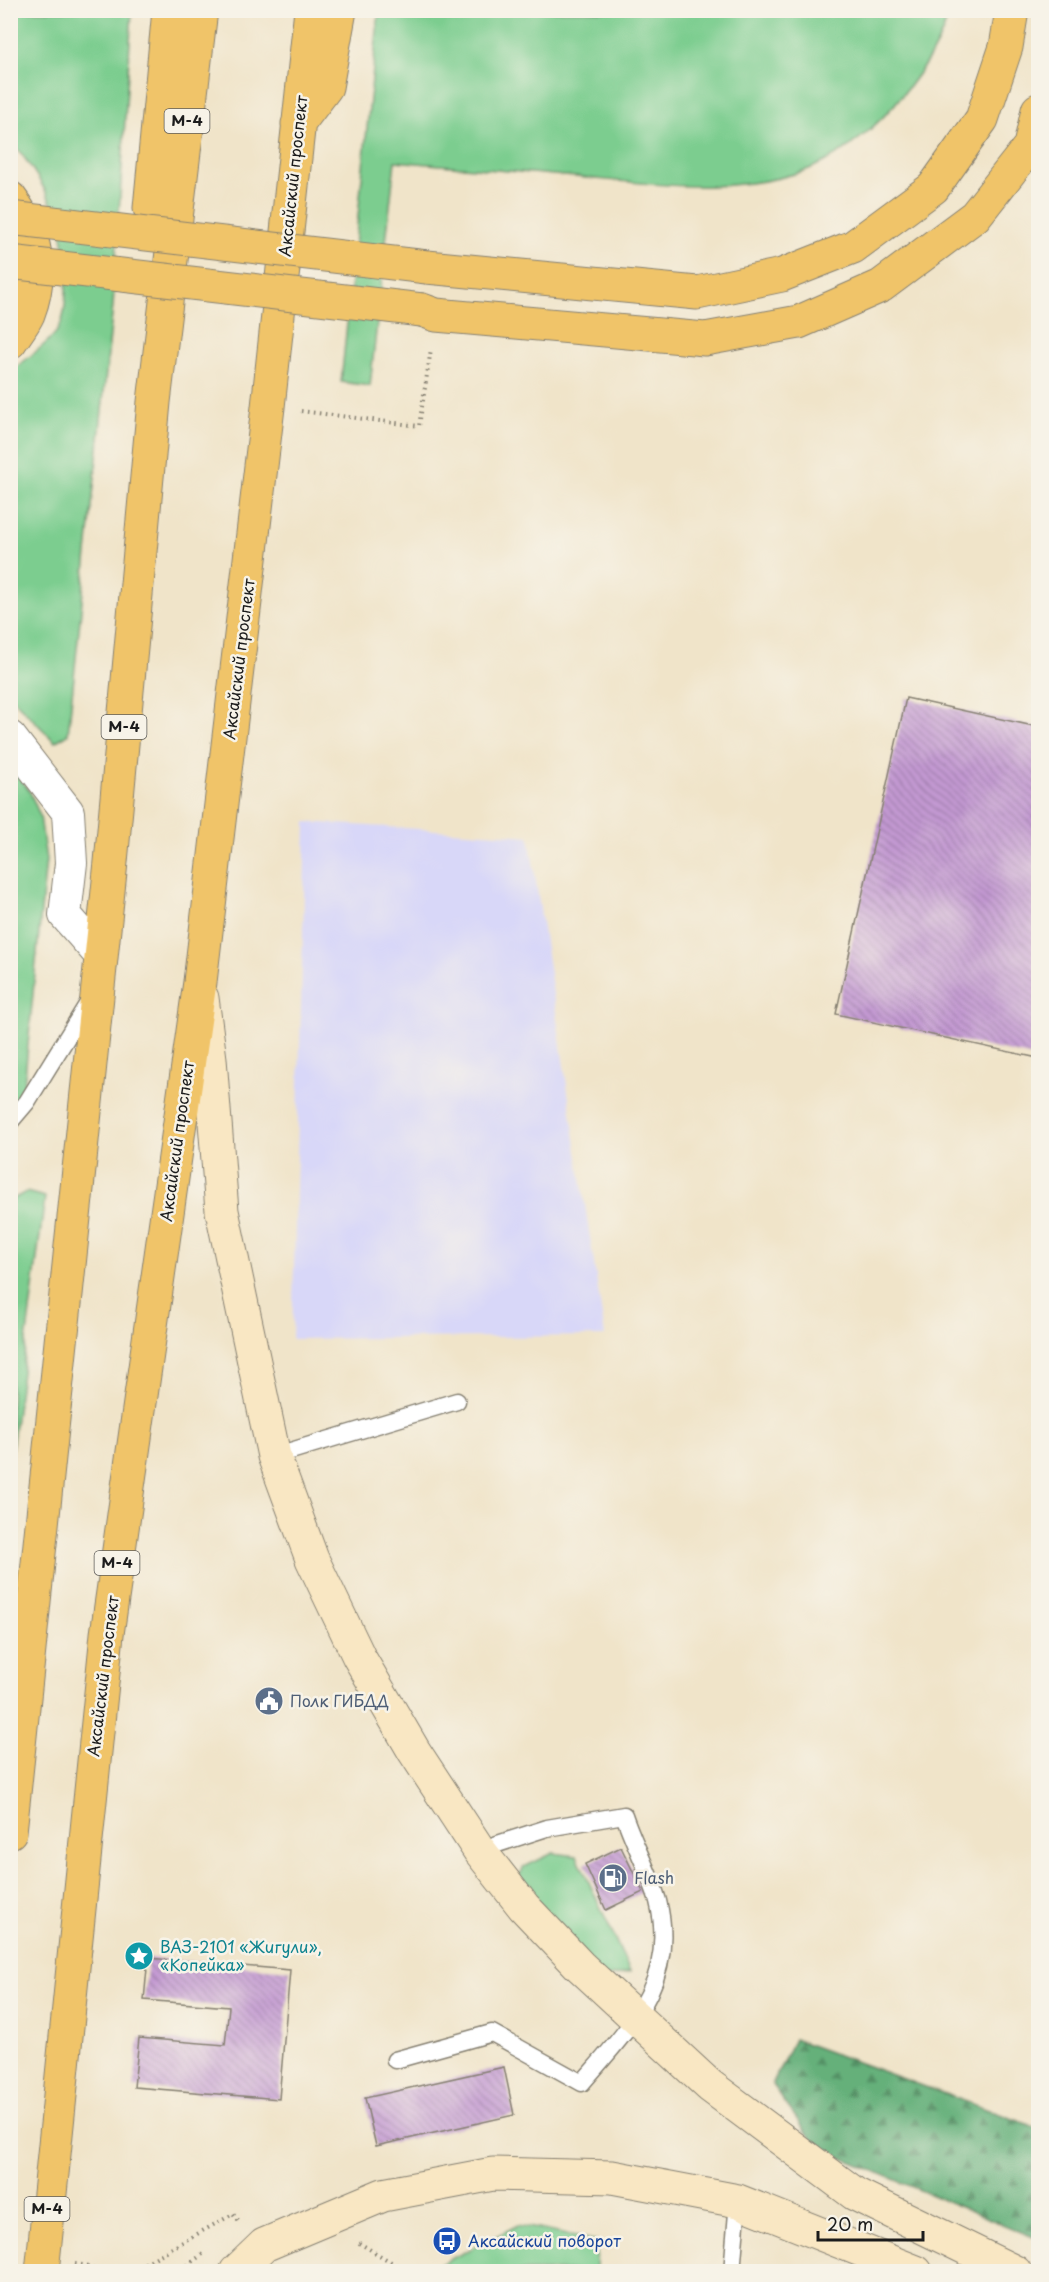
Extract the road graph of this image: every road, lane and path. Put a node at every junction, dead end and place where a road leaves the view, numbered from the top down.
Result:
1 (169, 10) edge
2 (201, 10) edge
3 (311, 10) edge
4 (340, 10) edge
5 (1012, 10) edge
6 (1038, 110) edge
7 (298, 124) junction
8 (10, 198) edge
9 (10, 218) edge
10 (173, 232) junction
11 (10, 262) edge
12 (429, 313) junction
13 (10, 342) edge
14 (268, 407) junction
15 (10, 737) edge
16 (10, 842) edge
17 (12, 867) edge
18 (10, 888) edge
19 (99, 971) junction
20 (200, 982) junction
21 (10, 1122) edge
22 (457, 1401) dead end
23 (274, 1456) junction
24 (19, 1641) edge
25 (10, 1832) edge
26 (479, 1850) junction
27 (637, 2019) junction
28 (395, 2060) dead end
29 (738, 2201) junction
30 (243, 2228) dead end
31 (354, 2240) dead end
32 (42, 2271) edge
33 (129, 2271) edge
34 (236, 2271) edge
35 (408, 2271) edge
36 (732, 2271) edge
37 (916, 2271) edge
38 (1015, 2271) edge

1 - 10 main road
2 - 10 main road, М-4
3 - 7 main road, Аксайский проспект / М-4
4 - 7 main road
5 - 9 main road, bridge
6 - 12 main road
7 - 14 main road, Аксайский проспект / М-4
8 - 13 main road
10 - 19 main road, М-4
11 - 12 main road, bridge
12 - 14 path
14 - 20 main road, Аксайский проспект / М-4
15 - 19 street
16 - 17 path
17 - 18 path
19 - 21 lane
19 - 24 main road, М-4
20 - 23 main road
20 - 32 main road, Аксайский проспект / М-4
22 - 23 lane
23 - 26 main road
24 - 25 main road, М-4
26 - 27 main road
26 - 27 lane
27 - 28 lane
27 - 38 main road
29 - 34 main road
29 - 36 lane
29 - 37 main road
30 - 33 path
31 - 35 path

